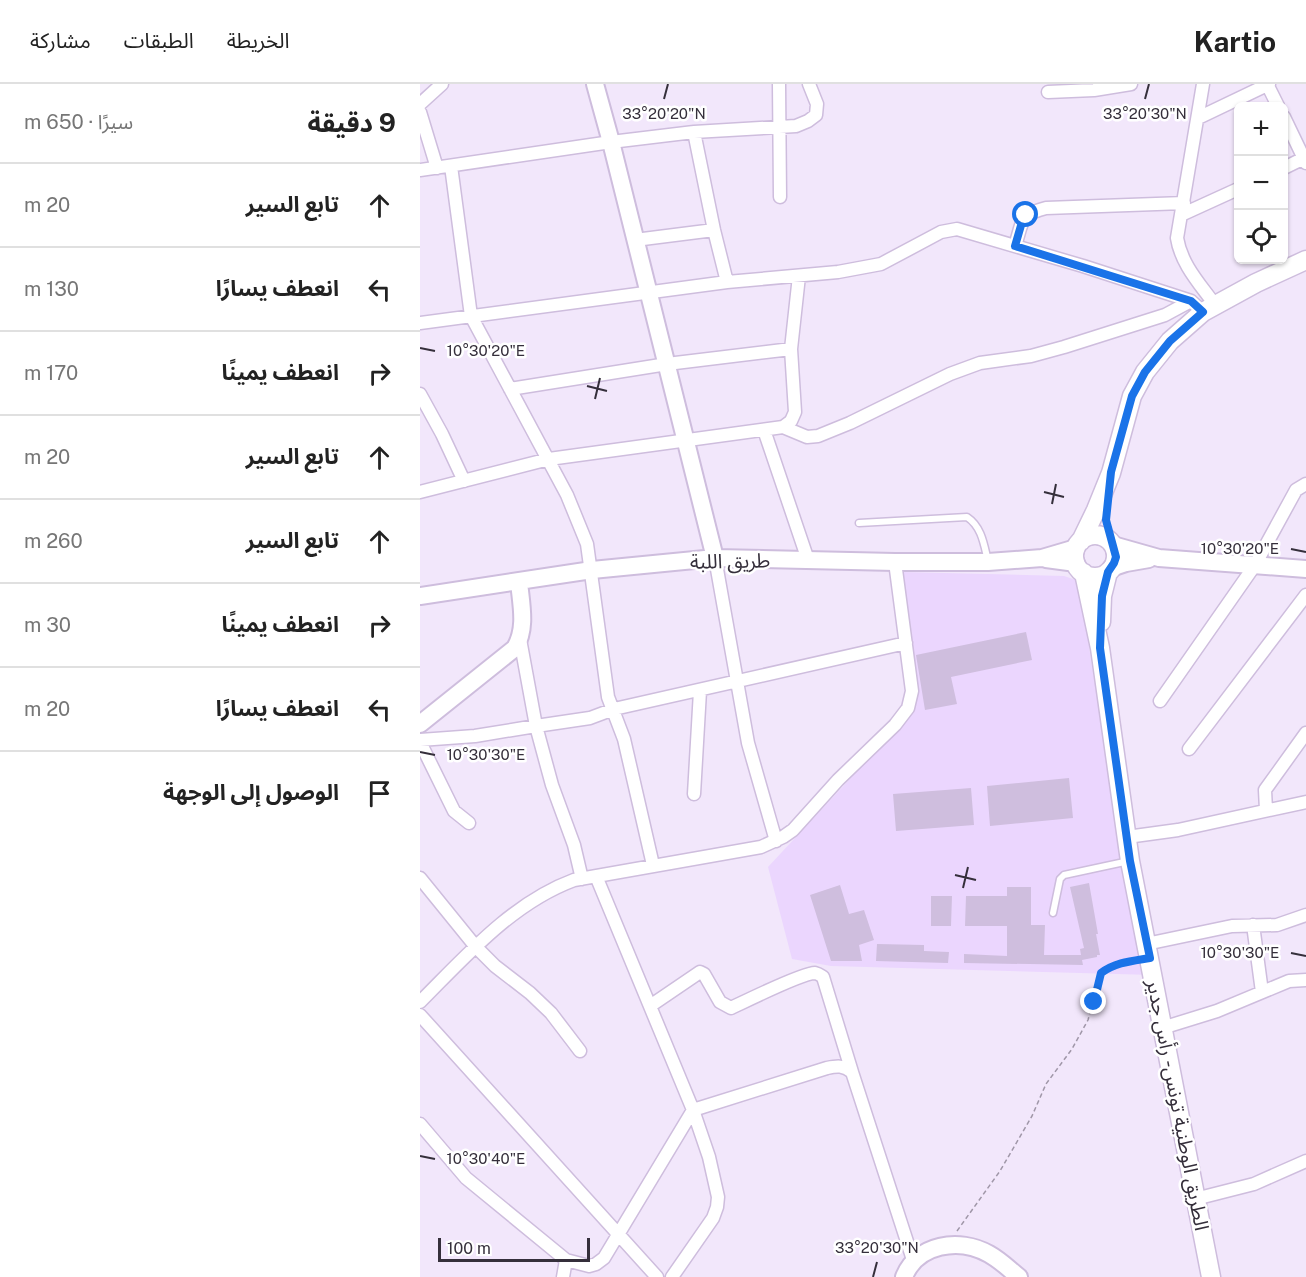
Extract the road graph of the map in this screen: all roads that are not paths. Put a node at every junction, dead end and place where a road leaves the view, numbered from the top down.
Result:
1 (442, 84) edge
2 (595, 84) edge
3 (779, 84) edge
4 (809, 84) edge
5 (1131, 84) edge
6 (1203, 84) edge
7 (1268, 84) edge
8 (1048, 92) dead end
9 (1276, 102) edge
10 (420, 104) edge
11 (420, 112) edge
12 (1198, 118) junction
13 (1288, 125) edge
14 (779, 128) junction
15 (694, 132) junction
16 (611, 142) junction
17 (1305, 160) edge
18 (451, 166) junction
19 (1288, 166) edge
20 (437, 168) junction
21 (420, 170) edge
22 (1234, 191) edge
23 (780, 197) dead end
24 (1183, 209) junction
25 (714, 230) junction
26 (635, 240) junction
27 (1015, 246) junction
28 (1306, 260) edge
29 (799, 276) junction
30 (727, 282) junction
31 (649, 291) junction
32 (1203, 306) junction
33 (471, 316) junction
34 (420, 322) edge
35 (792, 349) junction
36 (667, 364) junction
37 (510, 389) junction
38 (420, 394) edge
39 (783, 427) junction
40 (764, 430) junction
41 (686, 440) junction
42 (549, 459) junction
43 (1111, 472) junction
44 (464, 481) junction
45 (1306, 483) edge
46 (420, 492) edge
47 (859, 523) dead end
48 (1112, 543) junction
49 (1079, 556) junction
50 (715, 558) junction
51 (1159, 558) junction
52 (808, 561) junction
53 (896, 562) junction
54 (988, 562) junction
55 (1255, 565) junction
56 (1306, 569) edge
57 (592, 570) junction
58 (1110, 570) junction
59 (519, 582) junction
60 (421, 592) edge
61 (1306, 596) edge
62 (520, 639) junction
63 (906, 643) junction
64 (1100, 648) junction
65 (737, 682) junction
66 (700, 691) junction
67 (1160, 701) dead end
68 (614, 709) junction
69 (420, 724) edge
70 (536, 726) junction
71 (1306, 733) edge
72 (420, 741) edge
73 (1189, 749) dead end
74 (694, 794) dead end
75 (1306, 802) edge
76 (1266, 810) junction
77 (469, 823) dead end
78 (1127, 837) junction
79 (776, 841) junction
80 (1130, 861) junction
81 (653, 865) junction
82 (597, 876) junction
83 (420, 878) edge
84 (582, 879) junction
85 (1053, 913) dead end
86 (1306, 915) edge
87 (1253, 925) junction
88 (476, 947) junction
89 (1148, 951) junction
90 (1306, 980) edge
91 (1262, 992) junction
92 (420, 1002) edge
93 (650, 1006) junction
94 (420, 1015) edge
95 (1162, 1028) junction
96 (580, 1051) dead end
97 (852, 1072) junction
98 (693, 1110) junction
99 (420, 1124) edge
100 (1306, 1161) edge
101 (1195, 1199) junction
102 (618, 1233) junction
103 (566, 1260) junction
104 (914, 1260) junction
105 (563, 1277) edge
106 (657, 1277) edge
107 (672, 1277) edge
108 (903, 1277) edge
109 (1019, 1277) edge
110 (1211, 1277) edge

1 - 10 street
2 - 16 main road
3 - 14 street
4 - 14 street
5 - 8 street
6 - 12 street
7 - 9 street
7 - 12 street
11 - 20 street
12 - 24 street
13 - 17 street
14 - 15 street
14 - 23 street
15 - 16 street
15 - 25 street
16 - 18 street
16 - 26 main road
17 - 19 street
18 - 20 street
18 - 33 street
20 - 21 street
22 - 24 street
24 - 27 street
24 - 32 street
25 - 26 street
25 - 30 street
26 - 31 main road
27 - 29 street
27 - 32 street
28 - 32 main road
29 - 30 street
29 - 35 street
30 - 31 street
31 - 33 street
31 - 36 main road
32 - 39 street
32 - 43 main road
33 - 34 street
33 - 37 street
35 - 36 street
35 - 39 street
36 - 37 street
36 - 41 main road
37 - 42 street
38 - 44 street
39 - 40 street
40 - 41 street
40 - 52 street
41 - 42 street
41 - 50 main road
42 - 44 street
42 - 57 street
43 - 48 main road
43 - 49 main road
44 - 46 street
45 - 55 street
47 - 54 lane
48 - 49 main road
48 - 51 main road
48 - 58 main road
49 - 54 main road, طريق اللبة
49 - 58 main road
49 - 64 main road, الطريق الوطنية تونس - رأس جدير
50 - 52 main road, طريق اللبة
50 - 57 main road, طريق اللبة
50 - 65 street
51 - 55 main road
51 - 58 main road
52 - 53 main road, طريق اللبة
53 - 54 main road, طريق اللبة
53 - 63 street
55 - 56 main road
55 - 67 street
57 - 59 main road, طريق اللبة
57 - 68 street
58 - 64 main road, الطريق الوطنية تونس - رأس جدير
59 - 60 main road, طريق اللبة
59 - 62 main road
61 - 73 street
62 - 69 main road
62 - 70 street
63 - 65 street
63 - 79 street
64 - 78 main road, الطريق الوطنية تونس - رأس جدير
65 - 66 street
65 - 79 street
66 - 68 street
66 - 74 street
68 - 70 street
68 - 81 street
70 - 72 street
70 - 84 street
71 - 76 street
72 - 77 street
75 - 76 street
76 - 78 street
78 - 80 main road, الطريق الوطنية تونس - رأس جدير
79 - 81 street
80 - 85 lane
80 - 89 main road, الطريق الوطنية تونس - رأس جدير
81 - 82 street
82 - 84 street
82 - 93 street
83 - 88 street
84 - 88 street
86 - 87 street
87 - 89 street
87 - 91 street
88 - 92 street
88 - 96 street
89 - 95 main road, الطريق الوطنية تونس - رأس جدير
90 - 91 street
91 - 95 street
93 - 97 street
93 - 98 street
94 - 102 street
95 - 101 main road, الطريق الوطنية تونس - رأس جدير
97 - 98 street
97 - 104 street
98 - 102 street
98 - 107 street
99 - 103 street
100 - 101 street
101 - 110 main road, الطريق الوطنية تونس - رأس جدير
102 - 103 street
102 - 106 street
103 - 105 street
104 - 108 main road
104 - 109 main road

